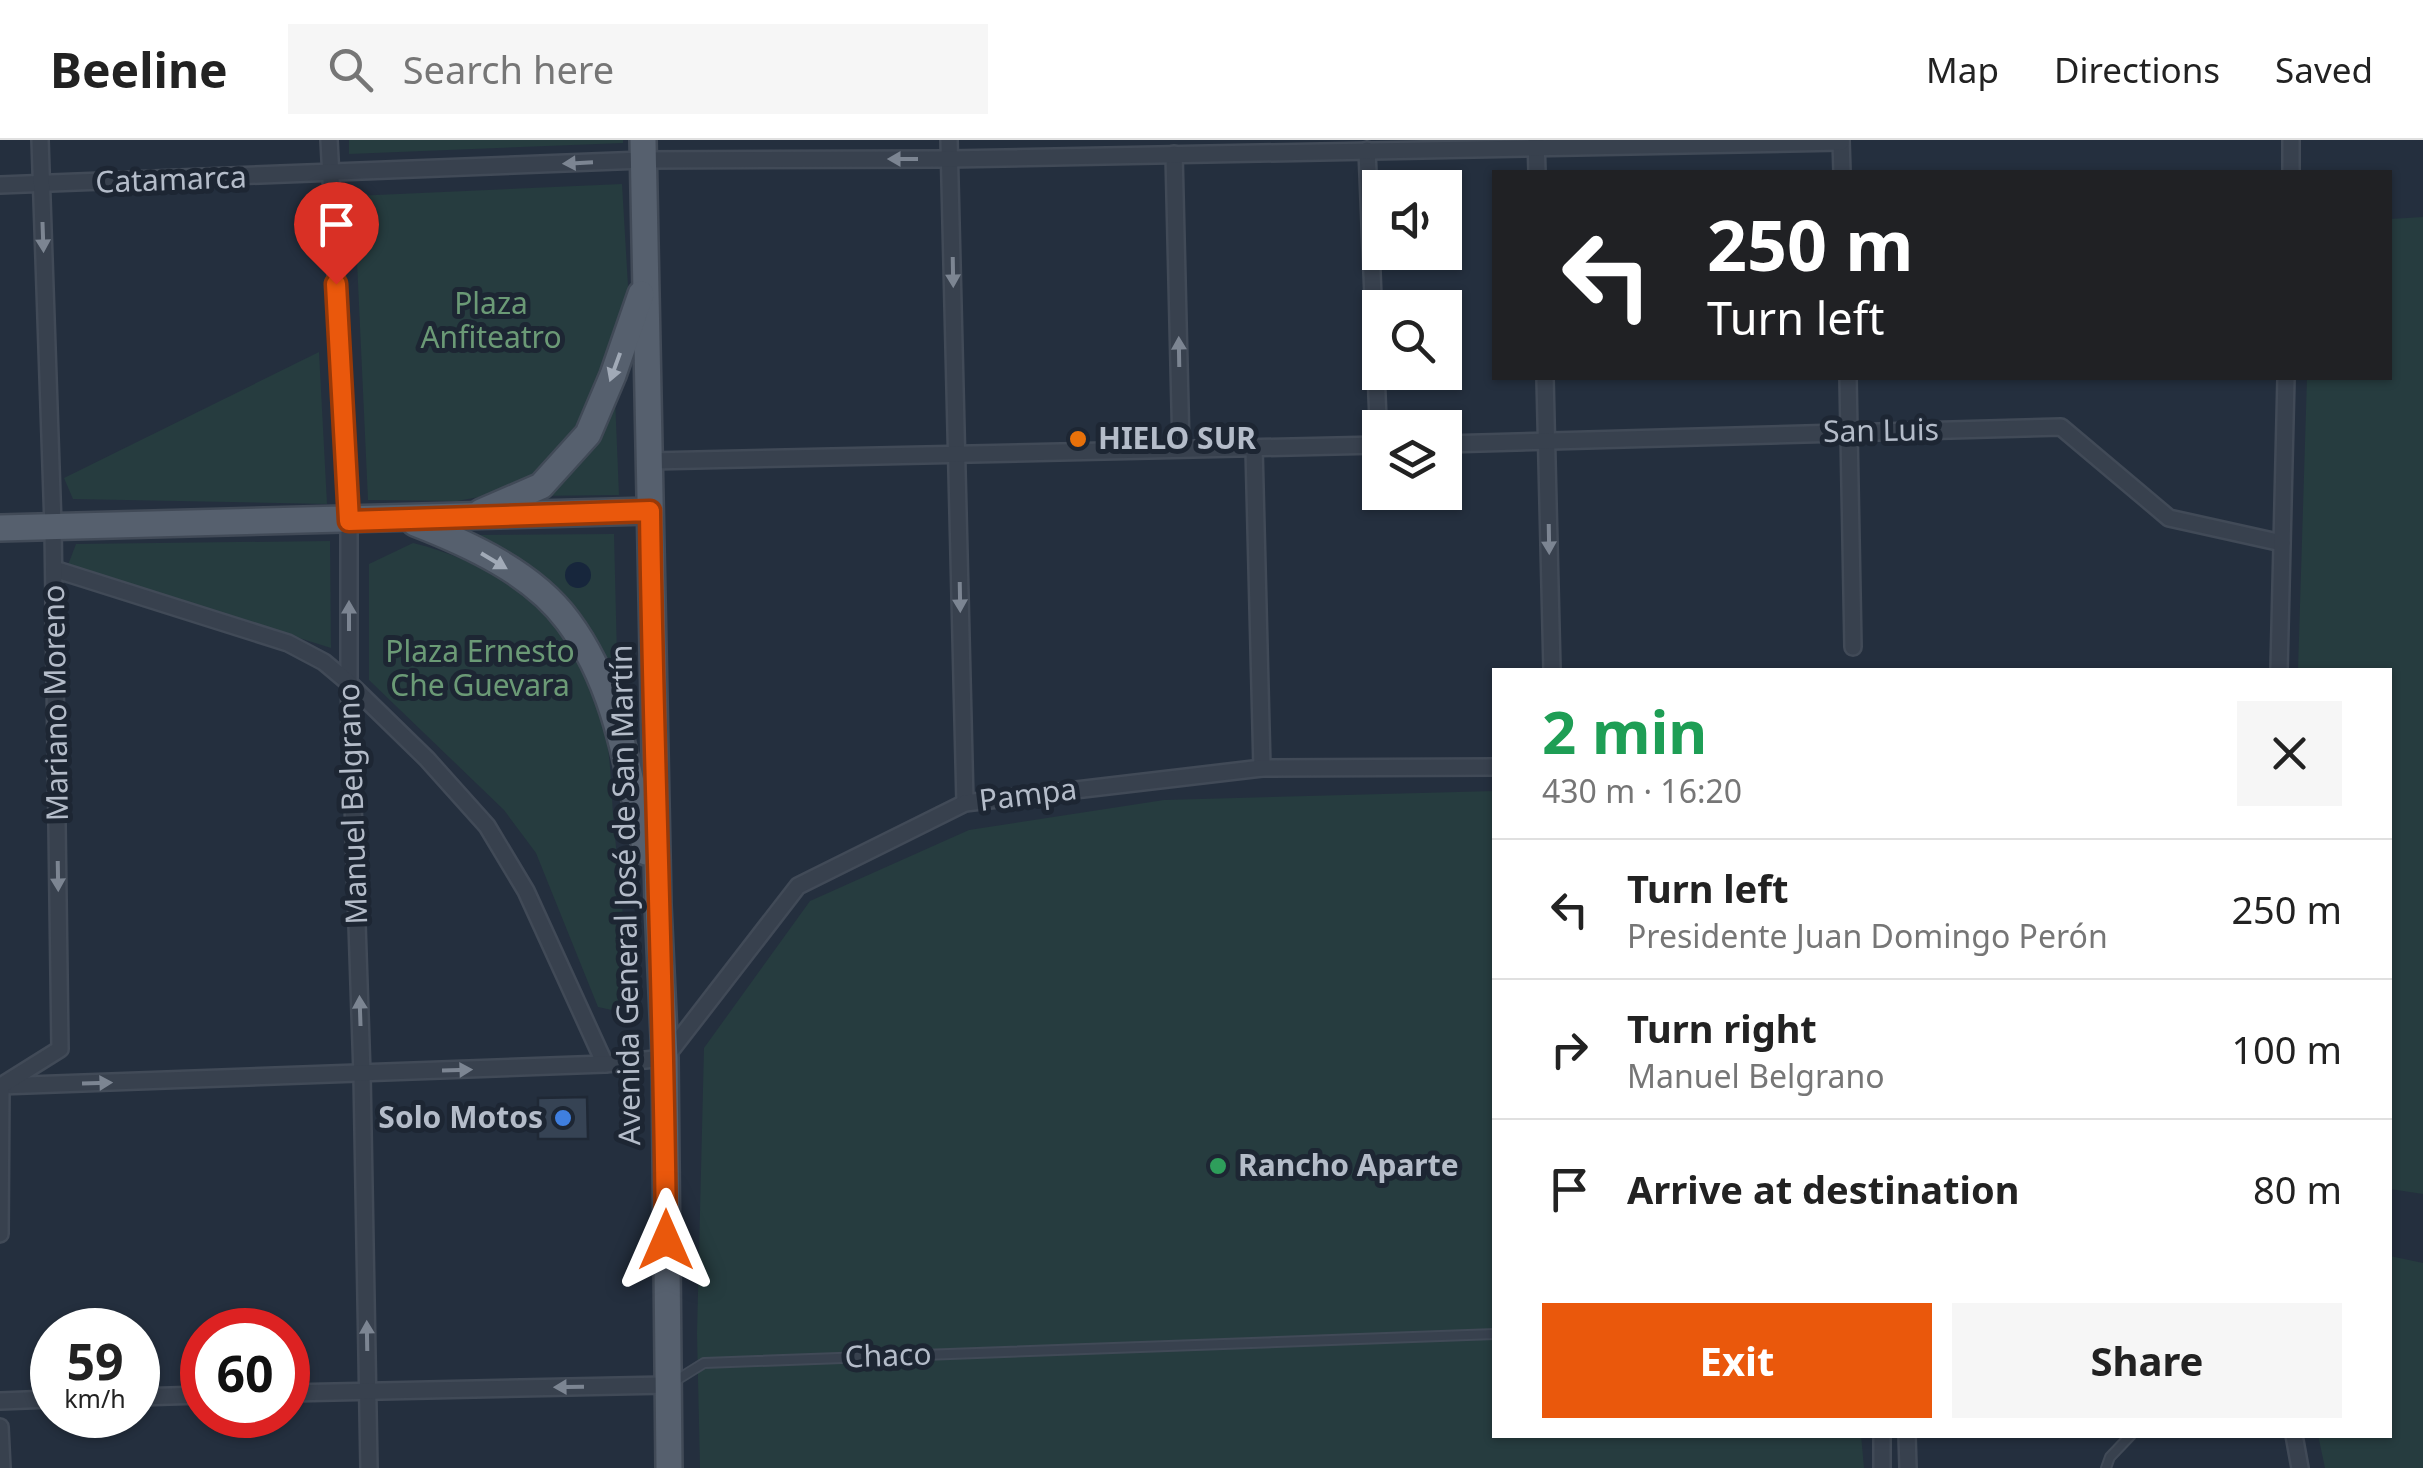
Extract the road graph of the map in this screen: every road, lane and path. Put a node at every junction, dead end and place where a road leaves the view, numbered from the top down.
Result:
1 (40, 140) edge
2 (329, 140) edge
3 (950, 140) edge
4 (2291, 140) edge
5 (1841, 141) edge
6 (1536, 144) edge
7 (1243, 146) edge
8 (643, 150) edge
9 (1368, 150) junction
10 (1174, 154) junction
11 (950, 159) junction
12 (1537, 170) edge
13 (1842, 170) edge
14 (2290, 170) edge
15 (331, 174) junction
16 (41, 184) junction
17 (0, 185) edge
18 (647, 275) junction
19 (1545, 380) edge
20 (1848, 380) edge
21 (2286, 380) edge
22 (1379, 410) edge
23 (1850, 431) junction
24 (1547, 441) junction
25 (1462, 444) edge
26 (1362, 445) edge
27 (1254, 448) junction
28 (1181, 450) junction
29 (958, 457) junction
30 (651, 461) junction
31 (650, 511) junction
32 (470, 516) junction
33 (406, 519) junction
34 (349, 521) junction
35 (53, 526) junction
36 (0, 528) edge
37 (2282, 543) junction
38 (54, 569) junction
39 (1853, 647) dead end
40 (1552, 668) edge
41 (2279, 668) edge
42 (348, 683) junction
43 (1492, 767) edge
44 (1262, 768) junction
45 (965, 803) junction
46 (658, 905) junction
47 (664, 1058) junction
48 (606, 1064) junction
49 (362, 1074) junction
50 (0, 1086) edge
51 (0, 1234) edge
52 (1492, 1334) edge
53 (667, 1386) junction
54 (368, 1391) junction
55 (310, 1392) edge
56 (30, 1400) edge
57 (0, 1401) edge
58 (0, 1427) edge
59 (1882, 1438) edge
60 (1907, 1438) edge
61 (2128, 1438) edge
62 (2295, 1438) edge
63 (2, 1468) edge
64 (369, 1468) edge
65 (669, 1468) edge
66 (1882, 1468) edge
67 (1908, 1468) edge
68 (2106, 1468) edge
69 (2300, 1468) edge

1 - 16 street, Mariano Moreno
2 - 15 street, Manuel Belgrano
3 - 11 street
4 - 14 street
5 - 6 street, Catamarca
5 - 13 street
6 - 9 street, Catamarca
6 - 12 street
7 - 9 street, Catamarca
7 - 10 street, Catamarca
11 -> 8 street, Catamarca
8 -> 15 street, Catamarca
8 - 18 main road, Avenida General José de San Martín
9 - 22 street
10 - 11 street, Catamarca
28 -> 10 street
11 -> 29 street
15 - 16 street, Catamarca
15 - 34 street, Manuel Belgrano
16 - 17 street, Catamarca
16 -> 35 street, Mariano Moreno
18 - 30 main road, Avenida General José de San Martín
18 -> 32 main road
19 - 24 street
20 - 23 street
21 - 37 street
23 - 24 street, San Luis
23 - 37 street, San Luis
23 - 39 street
24 - 25 street, San Luis
24 -> 40 street
26 - 27 street
27 - 28 street
27 - 44 street
28 - 29 street
29 - 30 street
29 -> 45 street
30 - 31 main road, Avenida General José de San Martín
31 - 32 main road
31 - 46 main road, Avenida General José de San Martín
32 - 33 main road
33 - 34 main road
33 -> 46 main road
34 - 35 main road
42 -> 34 street, Manuel Belgrano
35 - 36 main road
35 - 38 street, Mariano Moreno
37 - 41 street
38 - 42 street
38 -> 50 street, Mariano Moreno
42 - 48 street
49 -> 42 street, Manuel Belgrano
43 - 44 street, Pampa
44 - 45 street, Pampa
45 - 47 street, Pampa
46 - 47 main road, Avenida General José de San Martín
47 - 48 street
47 - 53 main road, Avenida General José de San Martín
49 -> 48 street
50 -> 49 street
54 -> 49 street, Manuel Belgrano
50 - 51 street
52 - 53 lane, Chaco
53 -> 54 street, Chaco
53 - 65 main road, Avenida General José de San Martín
54 - 55 street, Chaco
54 - 64 street, Manuel Belgrano
56 - 57 street
58 - 63 street
59 - 66 street
60 - 67 street
61 - 68 lane
62 - 69 street

